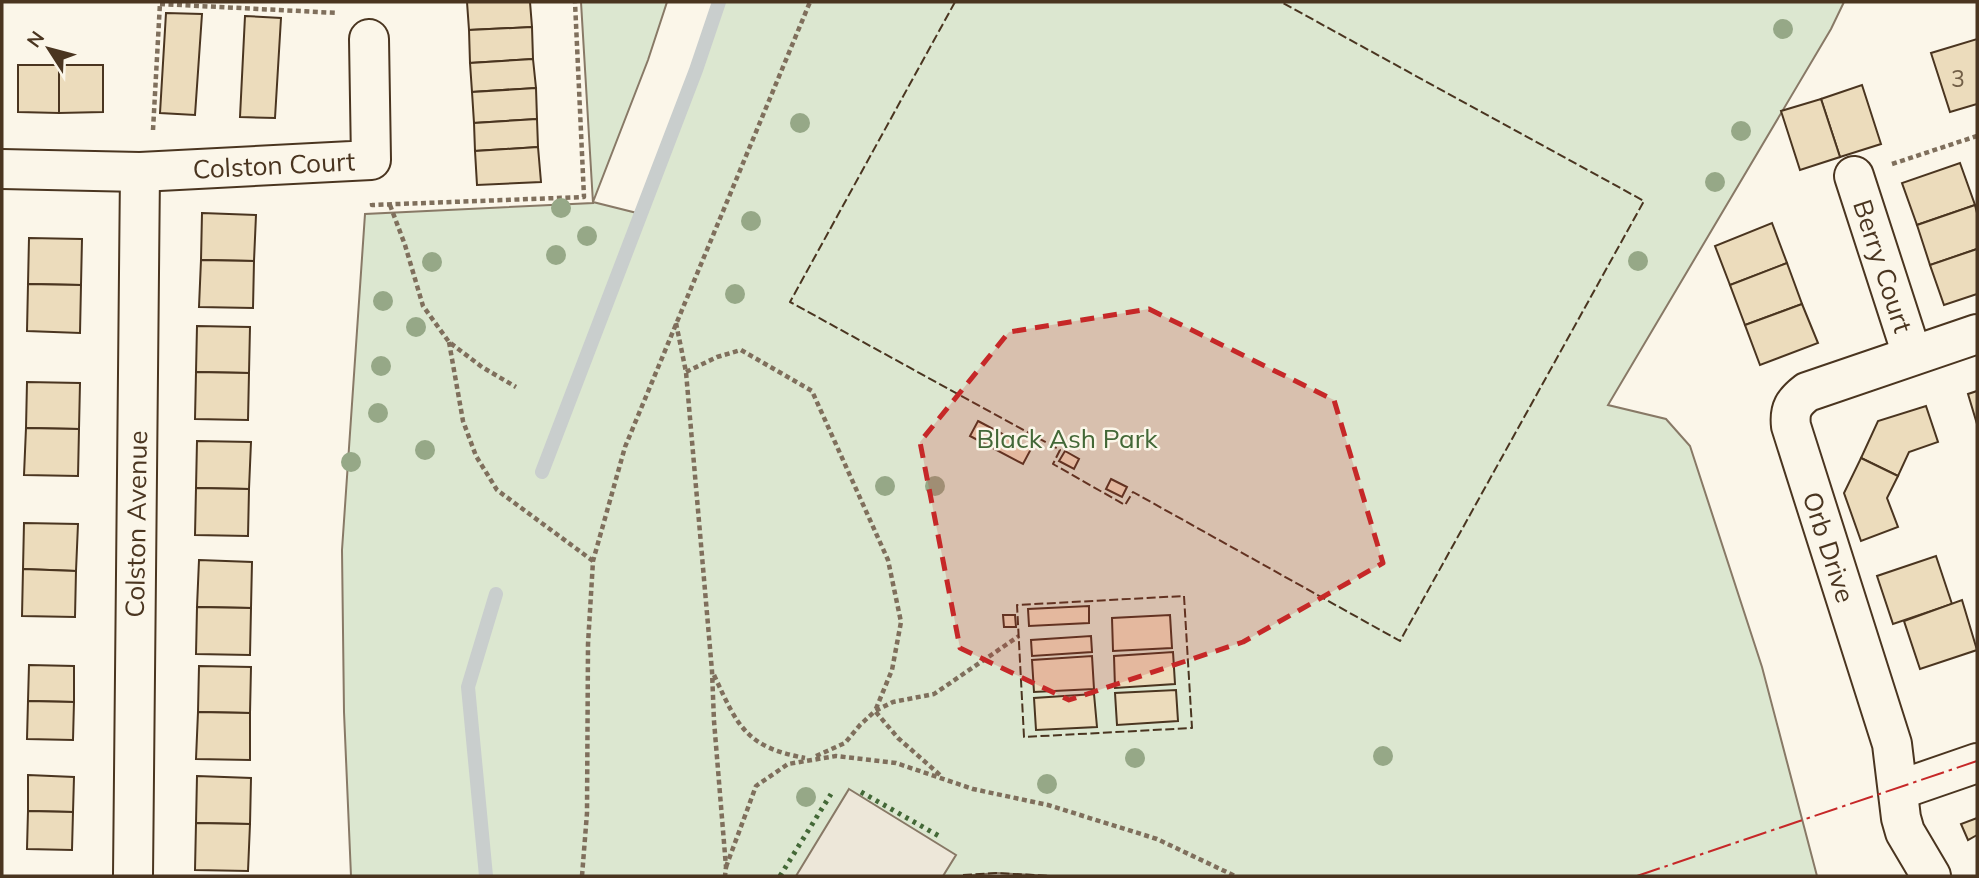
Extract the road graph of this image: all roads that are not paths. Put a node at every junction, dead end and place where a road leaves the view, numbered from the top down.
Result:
1 (359, 26) road end
2 (2, 169) edge
3 (145, 172) junction
4 (1854, 176) road end
5 (1977, 334) edge
6 (1912, 355) junction
7 (1977, 763) edge
8 (1899, 790) junction
9 (133, 876) edge
10 (1931, 876) edge

1 - 3 street, Colston Court
2 - 3 street, Colston Court
3 - 9 street, Colston Avenue
4 - 6 street, Berry Court
5 - 6 street, Orb Drive
6 - 8 street, Orb Drive
7 - 8 street
8 - 10 street, Orb Drive

